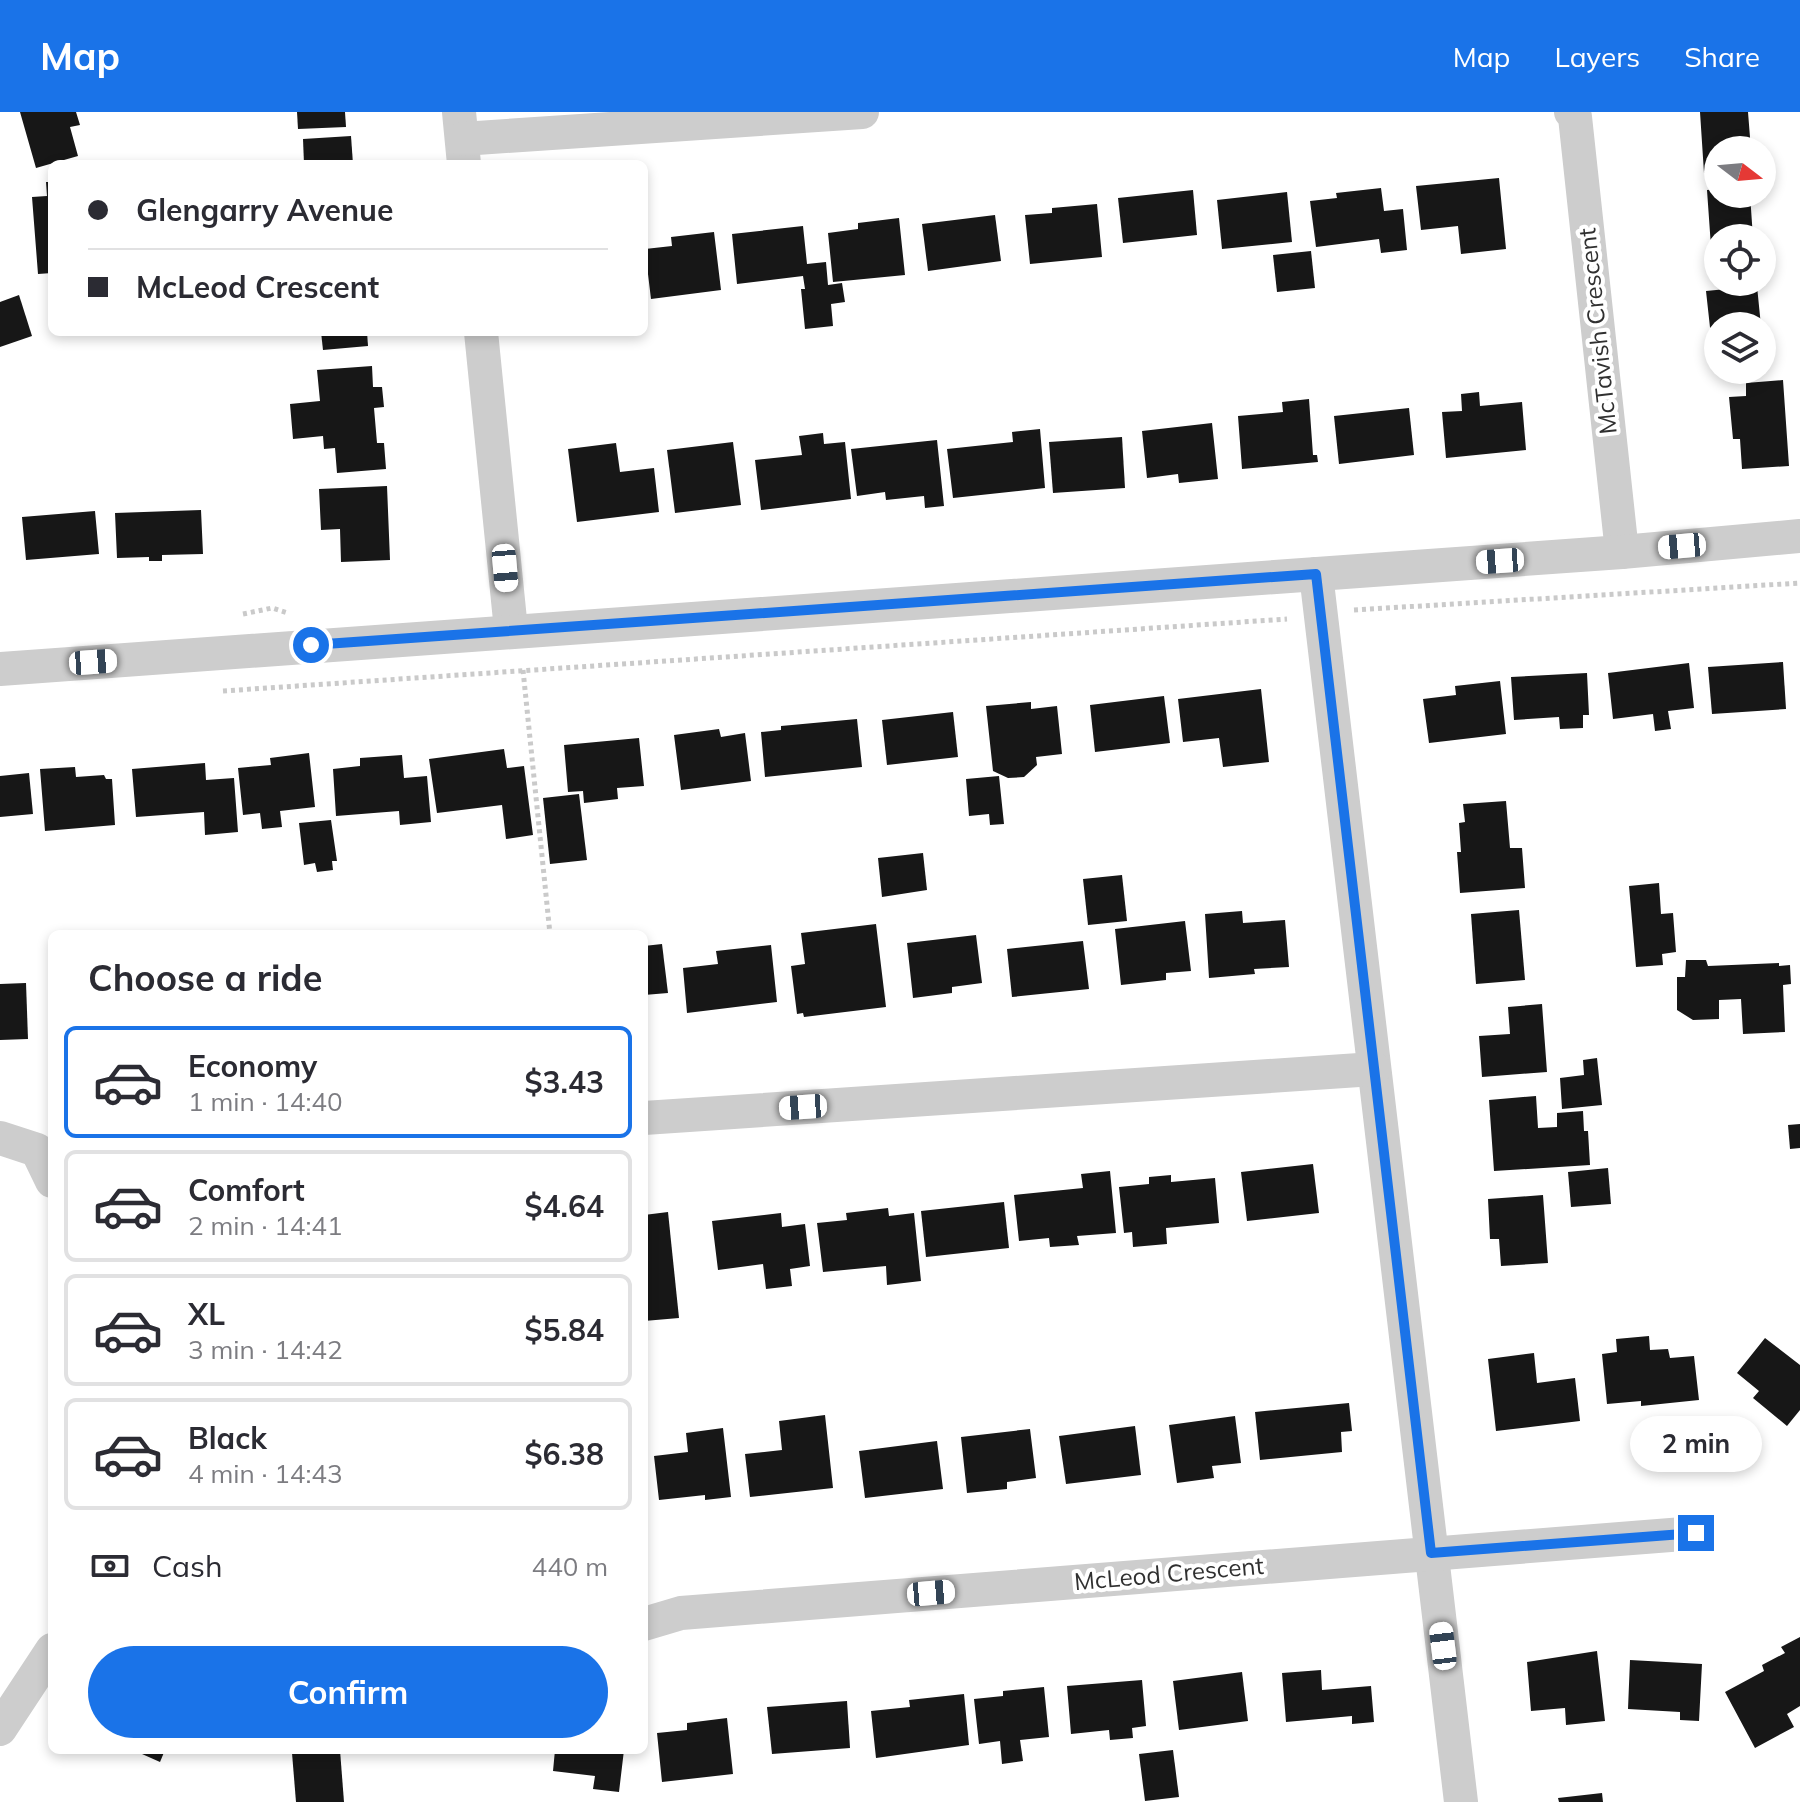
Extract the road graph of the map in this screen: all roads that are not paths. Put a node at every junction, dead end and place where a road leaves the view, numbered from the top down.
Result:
1 (862, 112) edge
2 (1571, 112) edge
3 (462, 138) edge
4 (481, 336) edge
5 (1800, 536) edge
6 (1622, 552) junction
7 (1316, 574) junction
8 (511, 630) junction
9 (0, 669) edge
10 (1374, 1069) junction
11 (648, 1118) edge
12 (0, 1138) edge
13 (48, 1173) edge
14 (1696, 1533) dead end
15 (1431, 1553) junction
16 (648, 1623) edge
17 (48, 1656) edge
18 (0, 1729) edge
19 (1461, 1802) edge

1 - 3 street
2 - 6 street, McTavish Crescent
4 - 8 street
5 - 6 street
6 - 7 street
7 - 8 street
7 - 10 street
8 - 9 street
10 - 11 street
10 - 15 street
12 - 13 street
14 - 15 street, McLeod Crescent
15 - 16 street, McLeod Crescent
15 - 19 street
17 - 18 street

